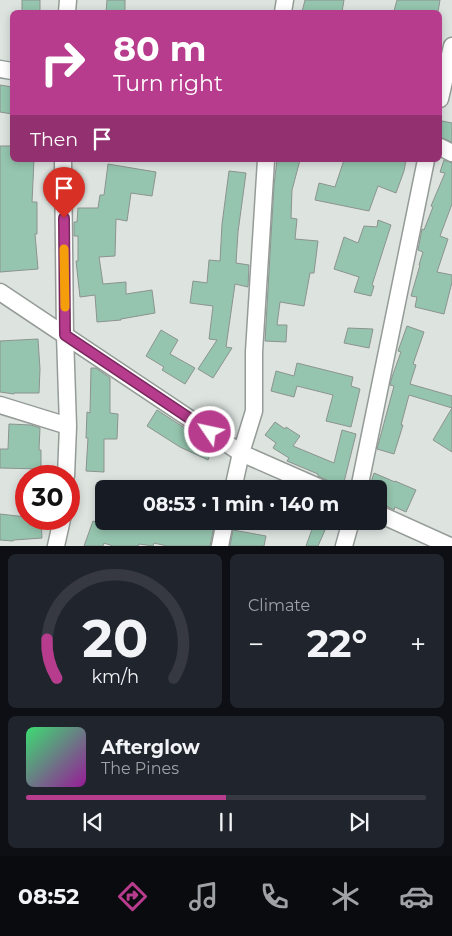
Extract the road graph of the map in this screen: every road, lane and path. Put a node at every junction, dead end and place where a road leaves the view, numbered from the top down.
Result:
1 (452, 46) edge
2 (442, 90) edge
3 (63, 162) edge
4 (266, 162) edge
5 (426, 162) edge
6 (0, 292) edge
7 (65, 335) junction
8 (0, 405) edge
9 (68, 426) junction
10 (242, 453) junction
11 (66, 465) edge
12 (235, 480) edge
13 (303, 480) edge
14 (361, 480) edge
15 (387, 518) edge
16 (60, 530) edge
17 (223, 530) edge
18 (348, 530) edge
19 (56, 546) edge
20 (220, 546) edge
21 (344, 546) edge
22 (450, 546) edge

1 - 2 street
3 - 7 street
4 - 10 street
5 - 14 street
6 - 7 street
7 - 9 street
7 - 10 street
8 - 9 street
9 - 11 street
10 - 12 street
10 - 13 street
15 - 22 street
16 - 19 street
17 - 20 street
18 - 21 street

